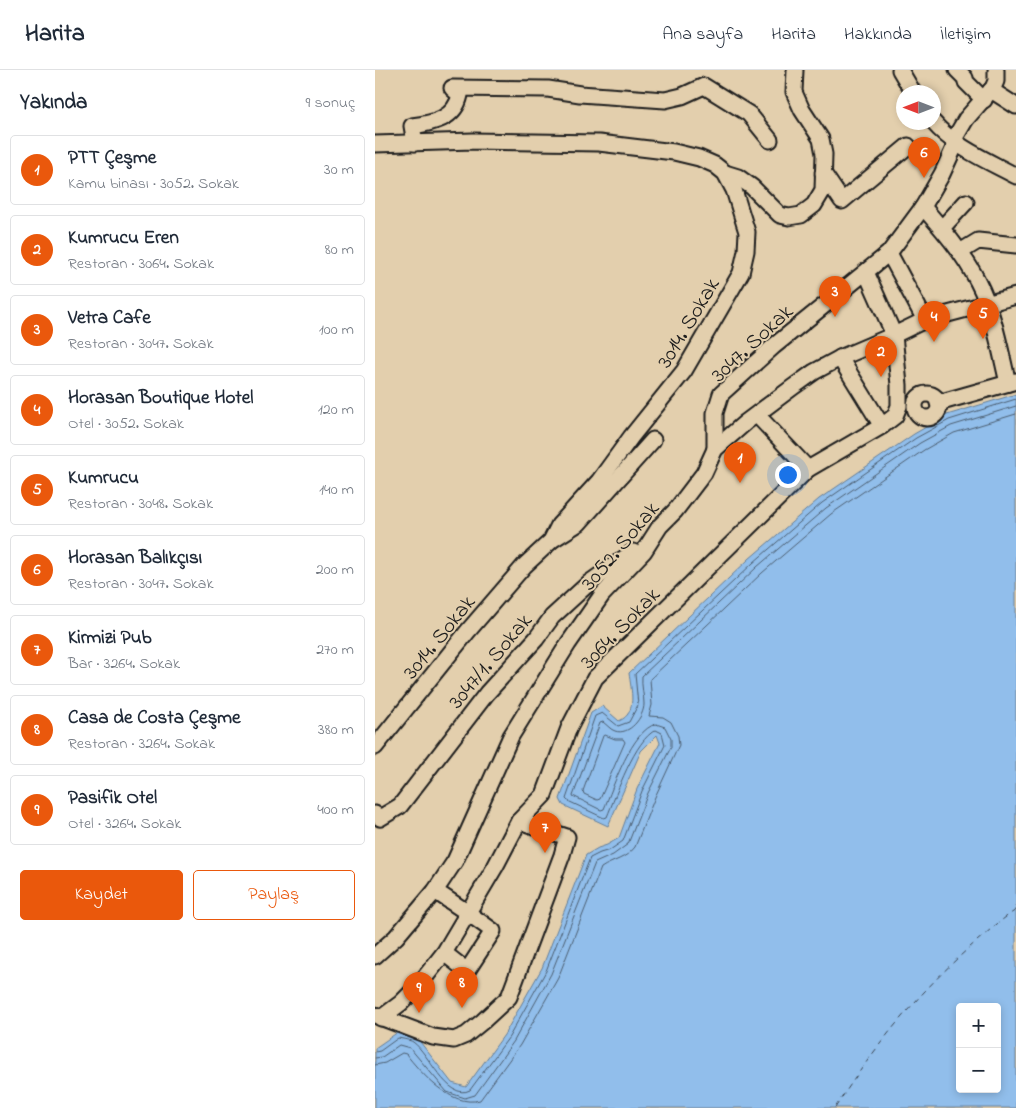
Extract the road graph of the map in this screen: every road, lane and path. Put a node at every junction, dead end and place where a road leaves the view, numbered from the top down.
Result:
1 (795, 70) edge
2 (900, 70) edge
3 (957, 70) edge
4 (996, 70) edge
5 (909, 85) edge
6 (987, 95) junction
7 (1016, 106) edge
8 (940, 130) edge
9 (770, 140) dead end
10 (415, 142) junction
11 (955, 142) junction
12 (375, 144) edge
13 (908, 146) dead end
14 (725, 173) junction
15 (823, 173) junction
16 (1016, 176) edge
17 (966, 202) dead end
18 (923, 207) junction
19 (942, 228) junction
20 (1016, 245) edge
21 (960, 252) junction
22 (889, 253) junction
23 (866, 272) junction
24 (1016, 296) edge
25 (987, 304) junction
26 (925, 320) junction
27 (894, 335) junction
28 (840, 358) junction
29 (1012, 382) edge
30 (938, 403) dead end
31 (757, 415) junction
32 (882, 426) junction
33 (653, 440) dead end
34 (715, 449) junction
35 (808, 469) junction
36 (651, 540) junction
37 (551, 541) junction
38 (375, 746) edge
39 (375, 814) edge
40 (519, 821) junction
41 (435, 891) junction
42 (468, 913) junction
43 (444, 953) junction
44 (375, 956) edge
45 (378, 1016) edge

1 - 15 street
2 - 5 street
3 - 6 street
4 - 6 street
6 - 7 street
6 - 11 street, 3047. Sokak
8 - 11 street
9 - 10 street
10 - 12 street
10 - 14 street
11 - 16 street
11 - 18 street, 3047. Sokak
13 - 15 street
14 - 15 street
14 - 37 street, 3014. Sokak
17 - 19 street
18 - 19 street
18 - 22 street, 3047. Sokak
19 - 21 street
20 - 21 street
21 - 25 street
22 - 23 street, 3047. Sokak
22 - 26 street
23 - 27 street, 3064. Sokak
23 - 34 street, 3047. Sokak
24 - 25 street, 3052. Sokak
25 - 26 street, 3052. Sokak
25 - 29 street
26 - 27 street, 3052. Sokak
27 - 28 street, 3052. Sokak
27 - 32 street, 3064. Sokak
28 - 31 street, 3052. Sokak
28 - 32 street
29 - 30 street
31 - 34 street, 3052. Sokak
31 - 35 street
32 - 35 street, 3064. Sokak
33 - 37 street
34 - 36 street, 3052. Sokak
35 - 40 street, 3064. Sokak
36 - 39 street, 3047/1. Sokak
36 - 41 street, 3052. Sokak
37 - 38 street, 3014. Sokak
40 - 42 street, 3064. Sokak
40 - 45 street
41 - 42 street
41 - 44 street, 3052. Sokak
42 - 43 street, 3064. Sokak
42 - 43 street
43 - 45 street, 3064. Sokak

